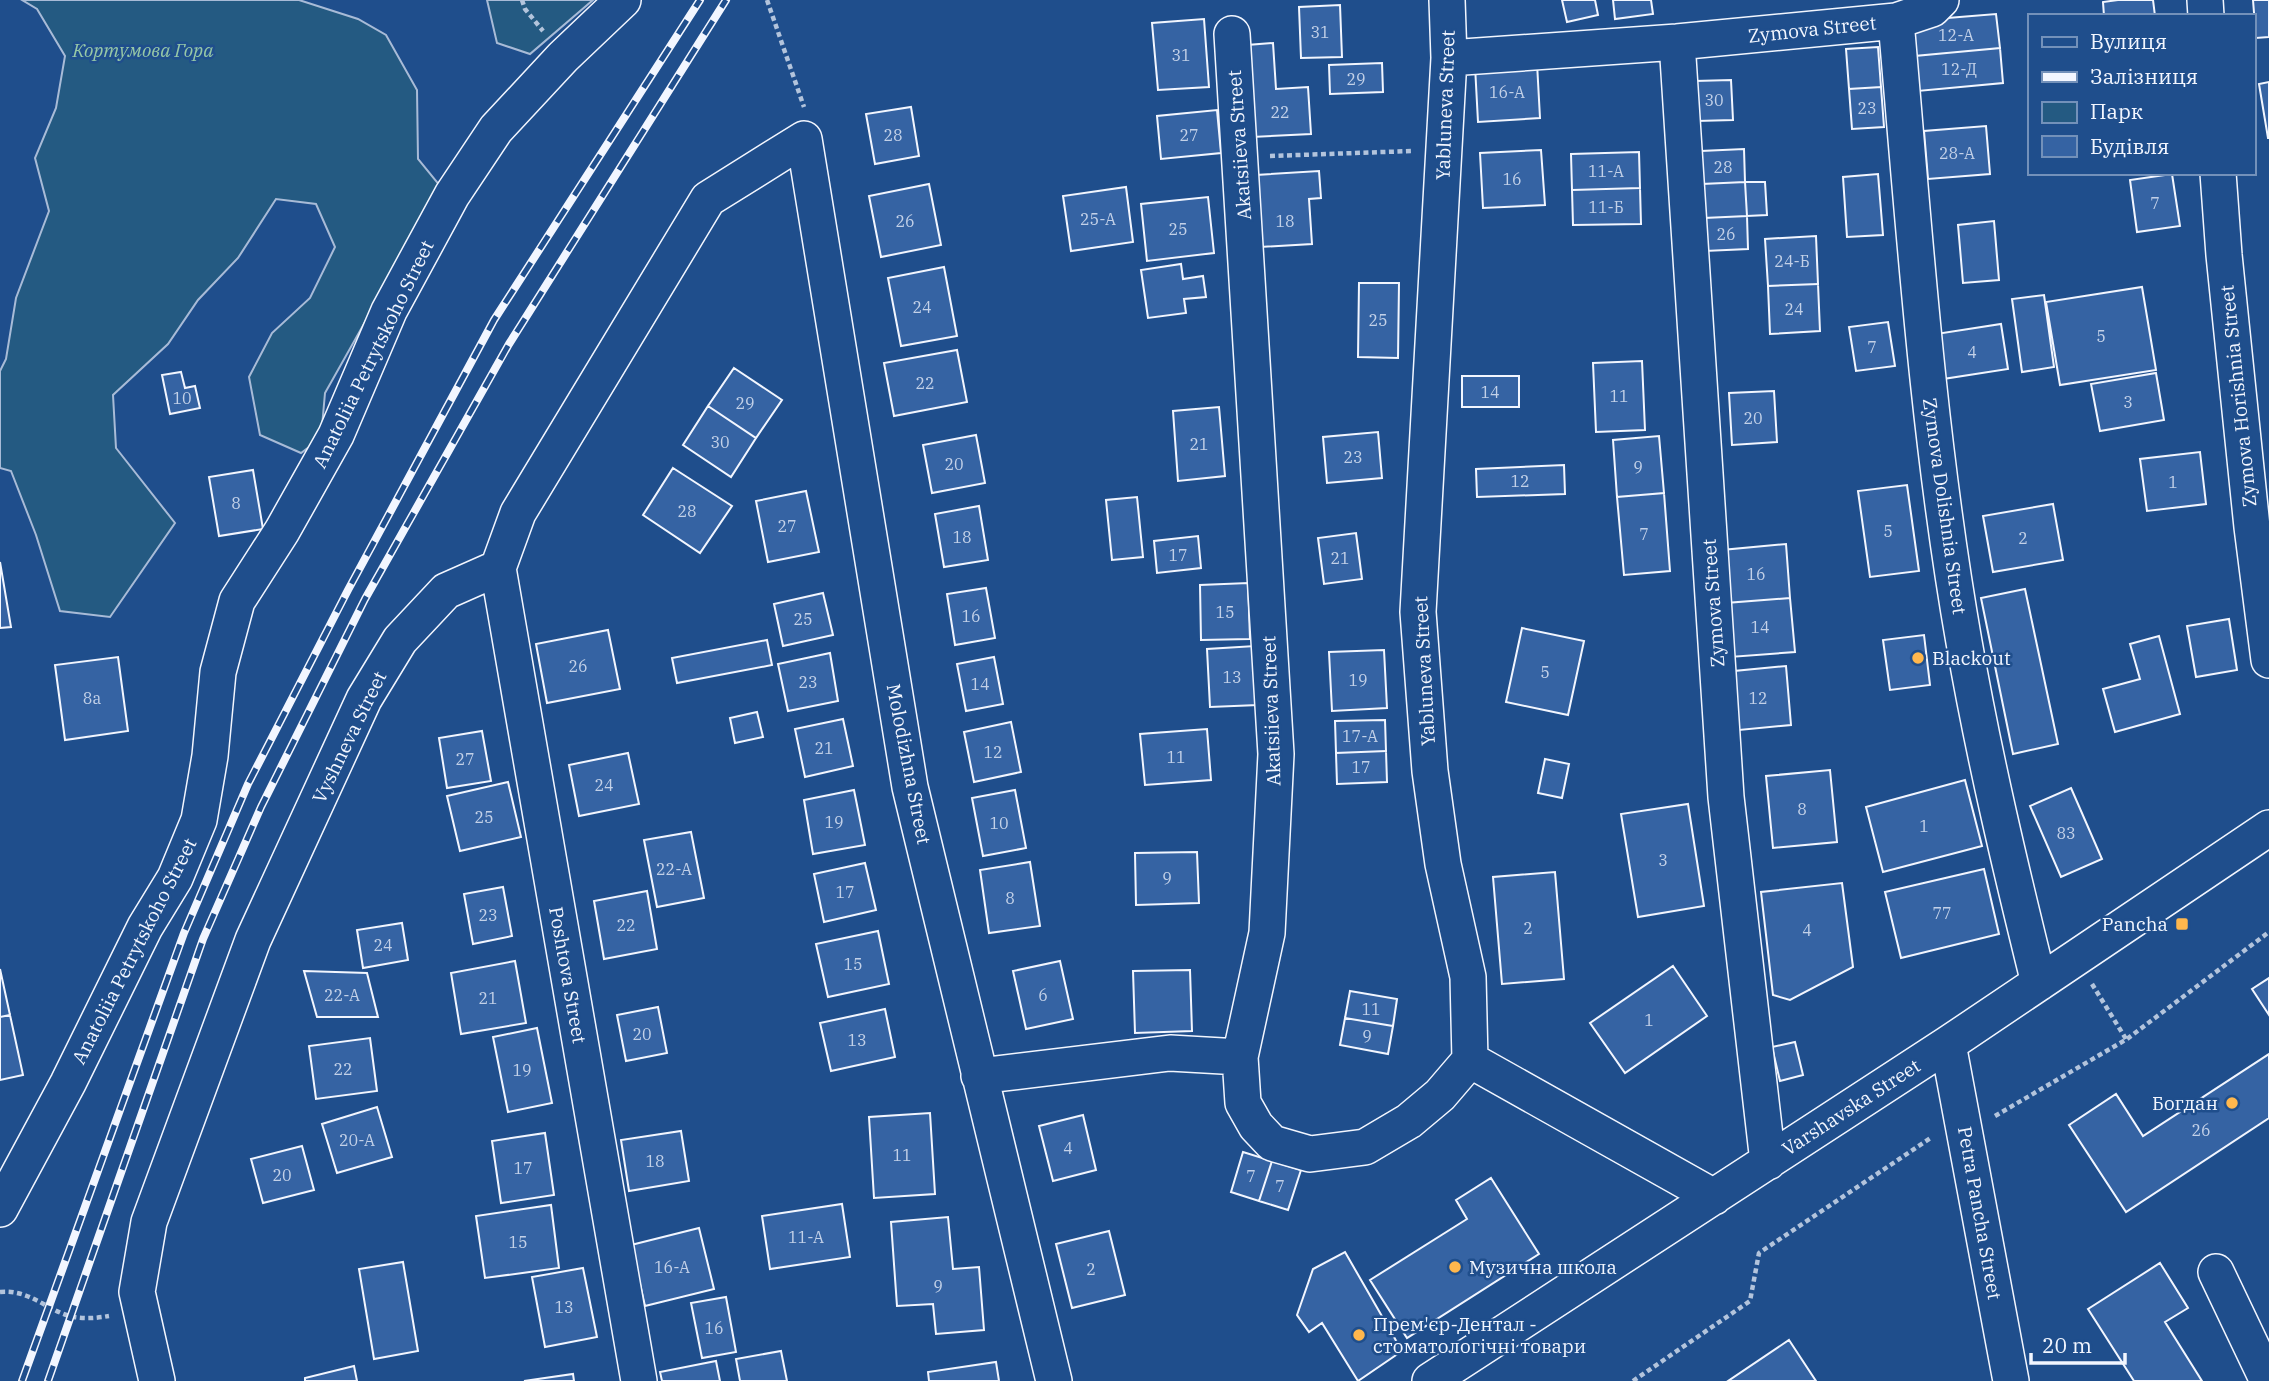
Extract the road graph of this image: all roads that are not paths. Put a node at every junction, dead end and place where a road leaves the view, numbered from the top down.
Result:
1 (624, 0) edge
2 (1447, 0) edge
3 (1941, 0) edge
4 (1896, 21) junction
5 (1232, 34) dead end
6 (1677, 42) junction
7 (1449, 58) junction
8 (2218, 175) edge
9 (498, 568) junction
10 (2269, 660) edge
11 (2269, 828) edge
12 (2039, 983) junction
13 (1948, 1044) junction
14 (1240, 1057) junction
15 (1470, 1060) junction
16 (979, 1076) junction
17 (1768, 1162) junction
18 (1714, 1197) junction
19 (0, 1209) edge
20 (2216, 1272) dead end
21 (157, 1381) edge
22 (639, 1381) edge
23 (1054, 1381) edge
24 (1430, 1381) edge
25 (2011, 1381) edge
26 (2268, 1381) edge

1 - 19 street, Anatoliia Petrytskoho Street
2 - 7 street, Yabluneva Street
3 - 4 street, Zymova Street
4 - 6 street, Zymova Street
4 - 12 street, Zymova Dolishnia Street
5 - 14 street, Akatsiieva Street
6 - 7 street, Zymova Street
6 - 17 street, Zymova Street
7 - 15 street, Yabluneva Street
8 - 10 street, Zymova Horishnia Street
9 - 16 street, Molodizhna Street
9 - 21 street, Vyshneva Street
9 - 22 street, Poshtova Street
11 - 12 street, Varshavska Street
12 - 13 street, Varshavska Street
13 - 17 street, Varshavska Street
13 - 25 street, Petra Pancha Street
14 - 15 street, Akatsiieva Street
14 - 16 street
15 - 18 street
16 - 23 street, Molodizhna Street
17 - 18 street, Varshavska Street
18 - 24 street, Varshavska Street
20 - 26 street

